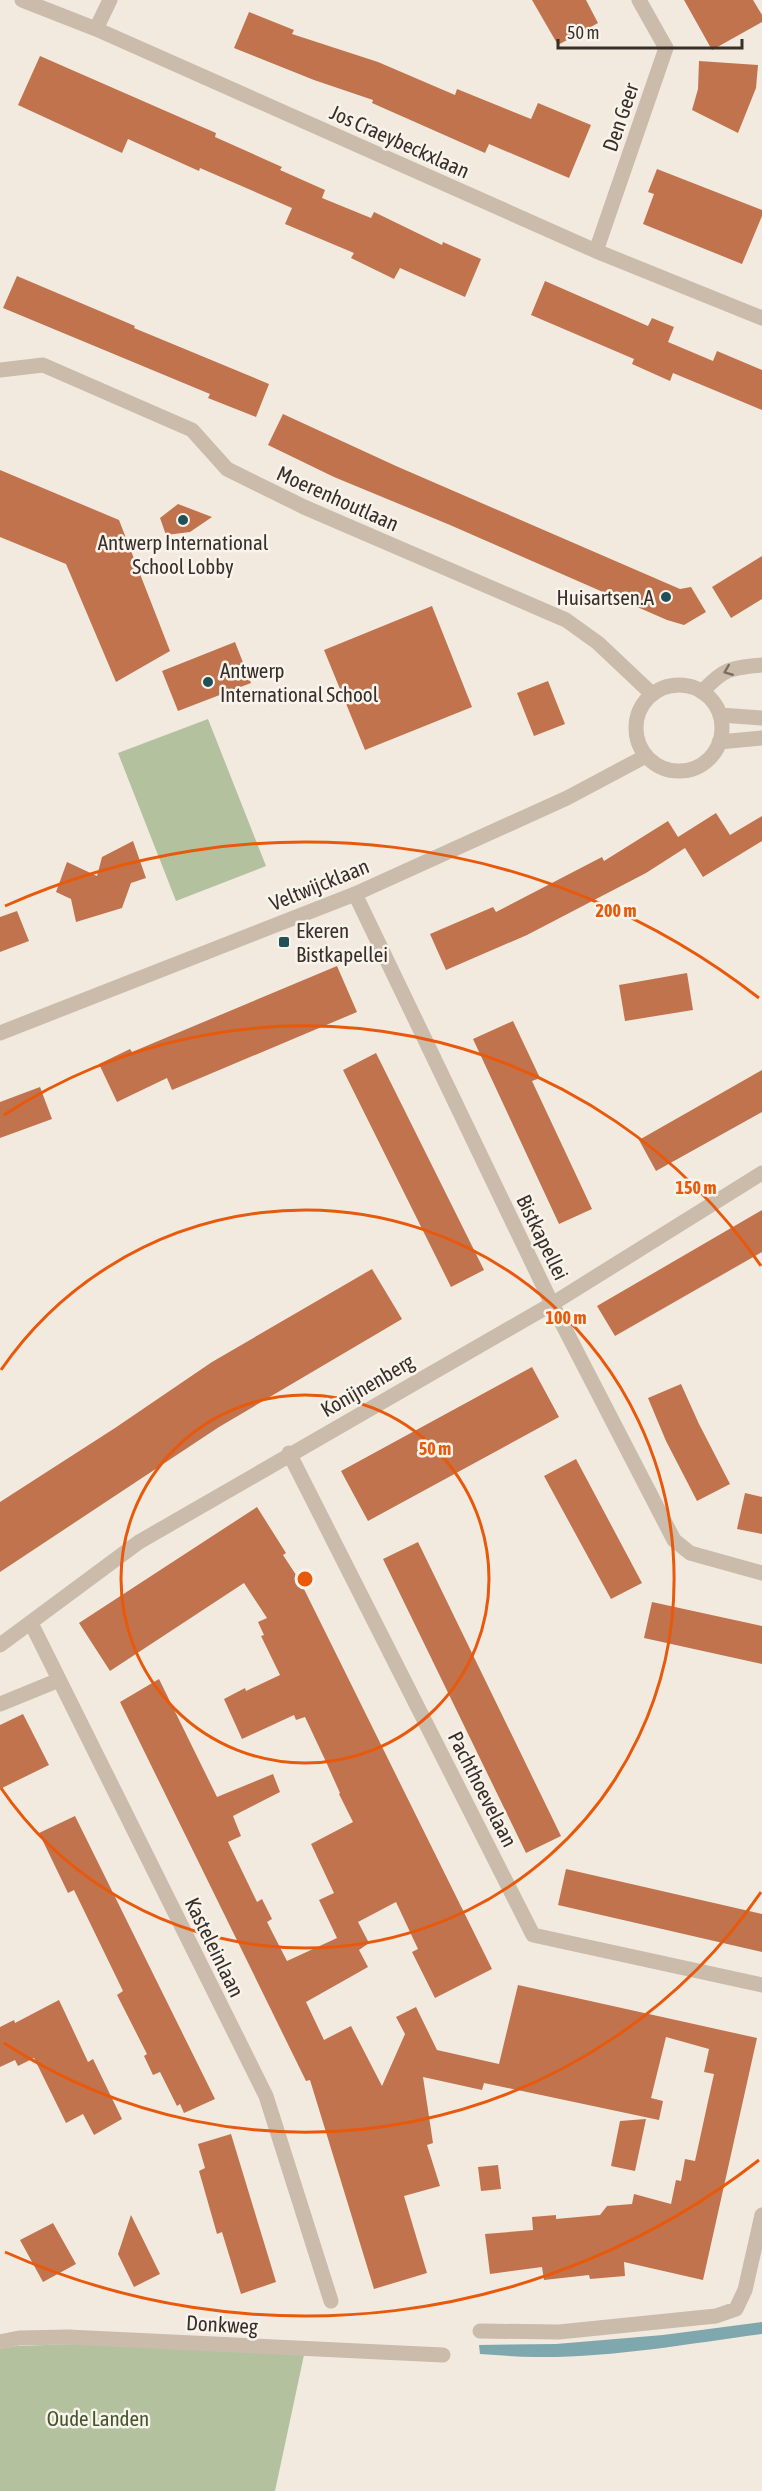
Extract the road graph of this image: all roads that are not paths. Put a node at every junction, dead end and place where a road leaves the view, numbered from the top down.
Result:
1 (22, 0) edge
2 (110, 0) edge
3 (639, 0) edge
4 (96, 29) junction
5 (596, 251) junction
6 (762, 318) edge
7 (0, 370) edge
8 (762, 665) edge
9 (702, 692) junction
10 (652, 694) junction
11 (720, 715) junction
12 (762, 718) edge
13 (762, 738) edge
14 (719, 742) junction
15 (646, 756) junction
16 (355, 894) junction
17 (0, 1033) edge
18 (762, 1173) edge
19 (552, 1304) junction
20 (289, 1453) junction
21 (762, 1573) edge
22 (31, 1623) junction
23 (0, 1645) edge
24 (59, 1680) junction
25 (0, 1704) edge
26 (762, 1985) edge
27 (762, 2215) edge
28 (331, 2301) dead end
29 (480, 2331) dead end
30 (0, 2342) edge
31 (443, 2355) dead end

1 - 4 street, Jos Craeybeckxlaan
2 - 4 street
3 - 5 street, Den Geer
4 - 5 street, Jos Craeybeckxlaan
5 - 6 street, Jos Craeybeckxlaan
7 - 10 street, Moerenhoutlaan
8 -> 9 street
9 - 10 street
9 - 11 street
10 - 15 street
11 - 12 street
11 - 14 street
13 - 14 street
14 - 15 street
15 - 16 street, Veltwijcklaan
16 - 17 street, Veltwijcklaan
16 - 19 street, Bistkapellei
18 - 19 street, Konijnenberg
19 - 20 street, Konijnenberg
19 - 21 street, Bistkapellei
20 - 22 street, Konijnenberg
20 - 26 street, Pachthoevelaan
22 - 23 street, Konijnenberg
22 - 24 street, Kasteleinlaan
24 - 25 street
24 - 28 street, Kasteleinlaan
27 - 29 street
30 - 31 street, Donkweg

